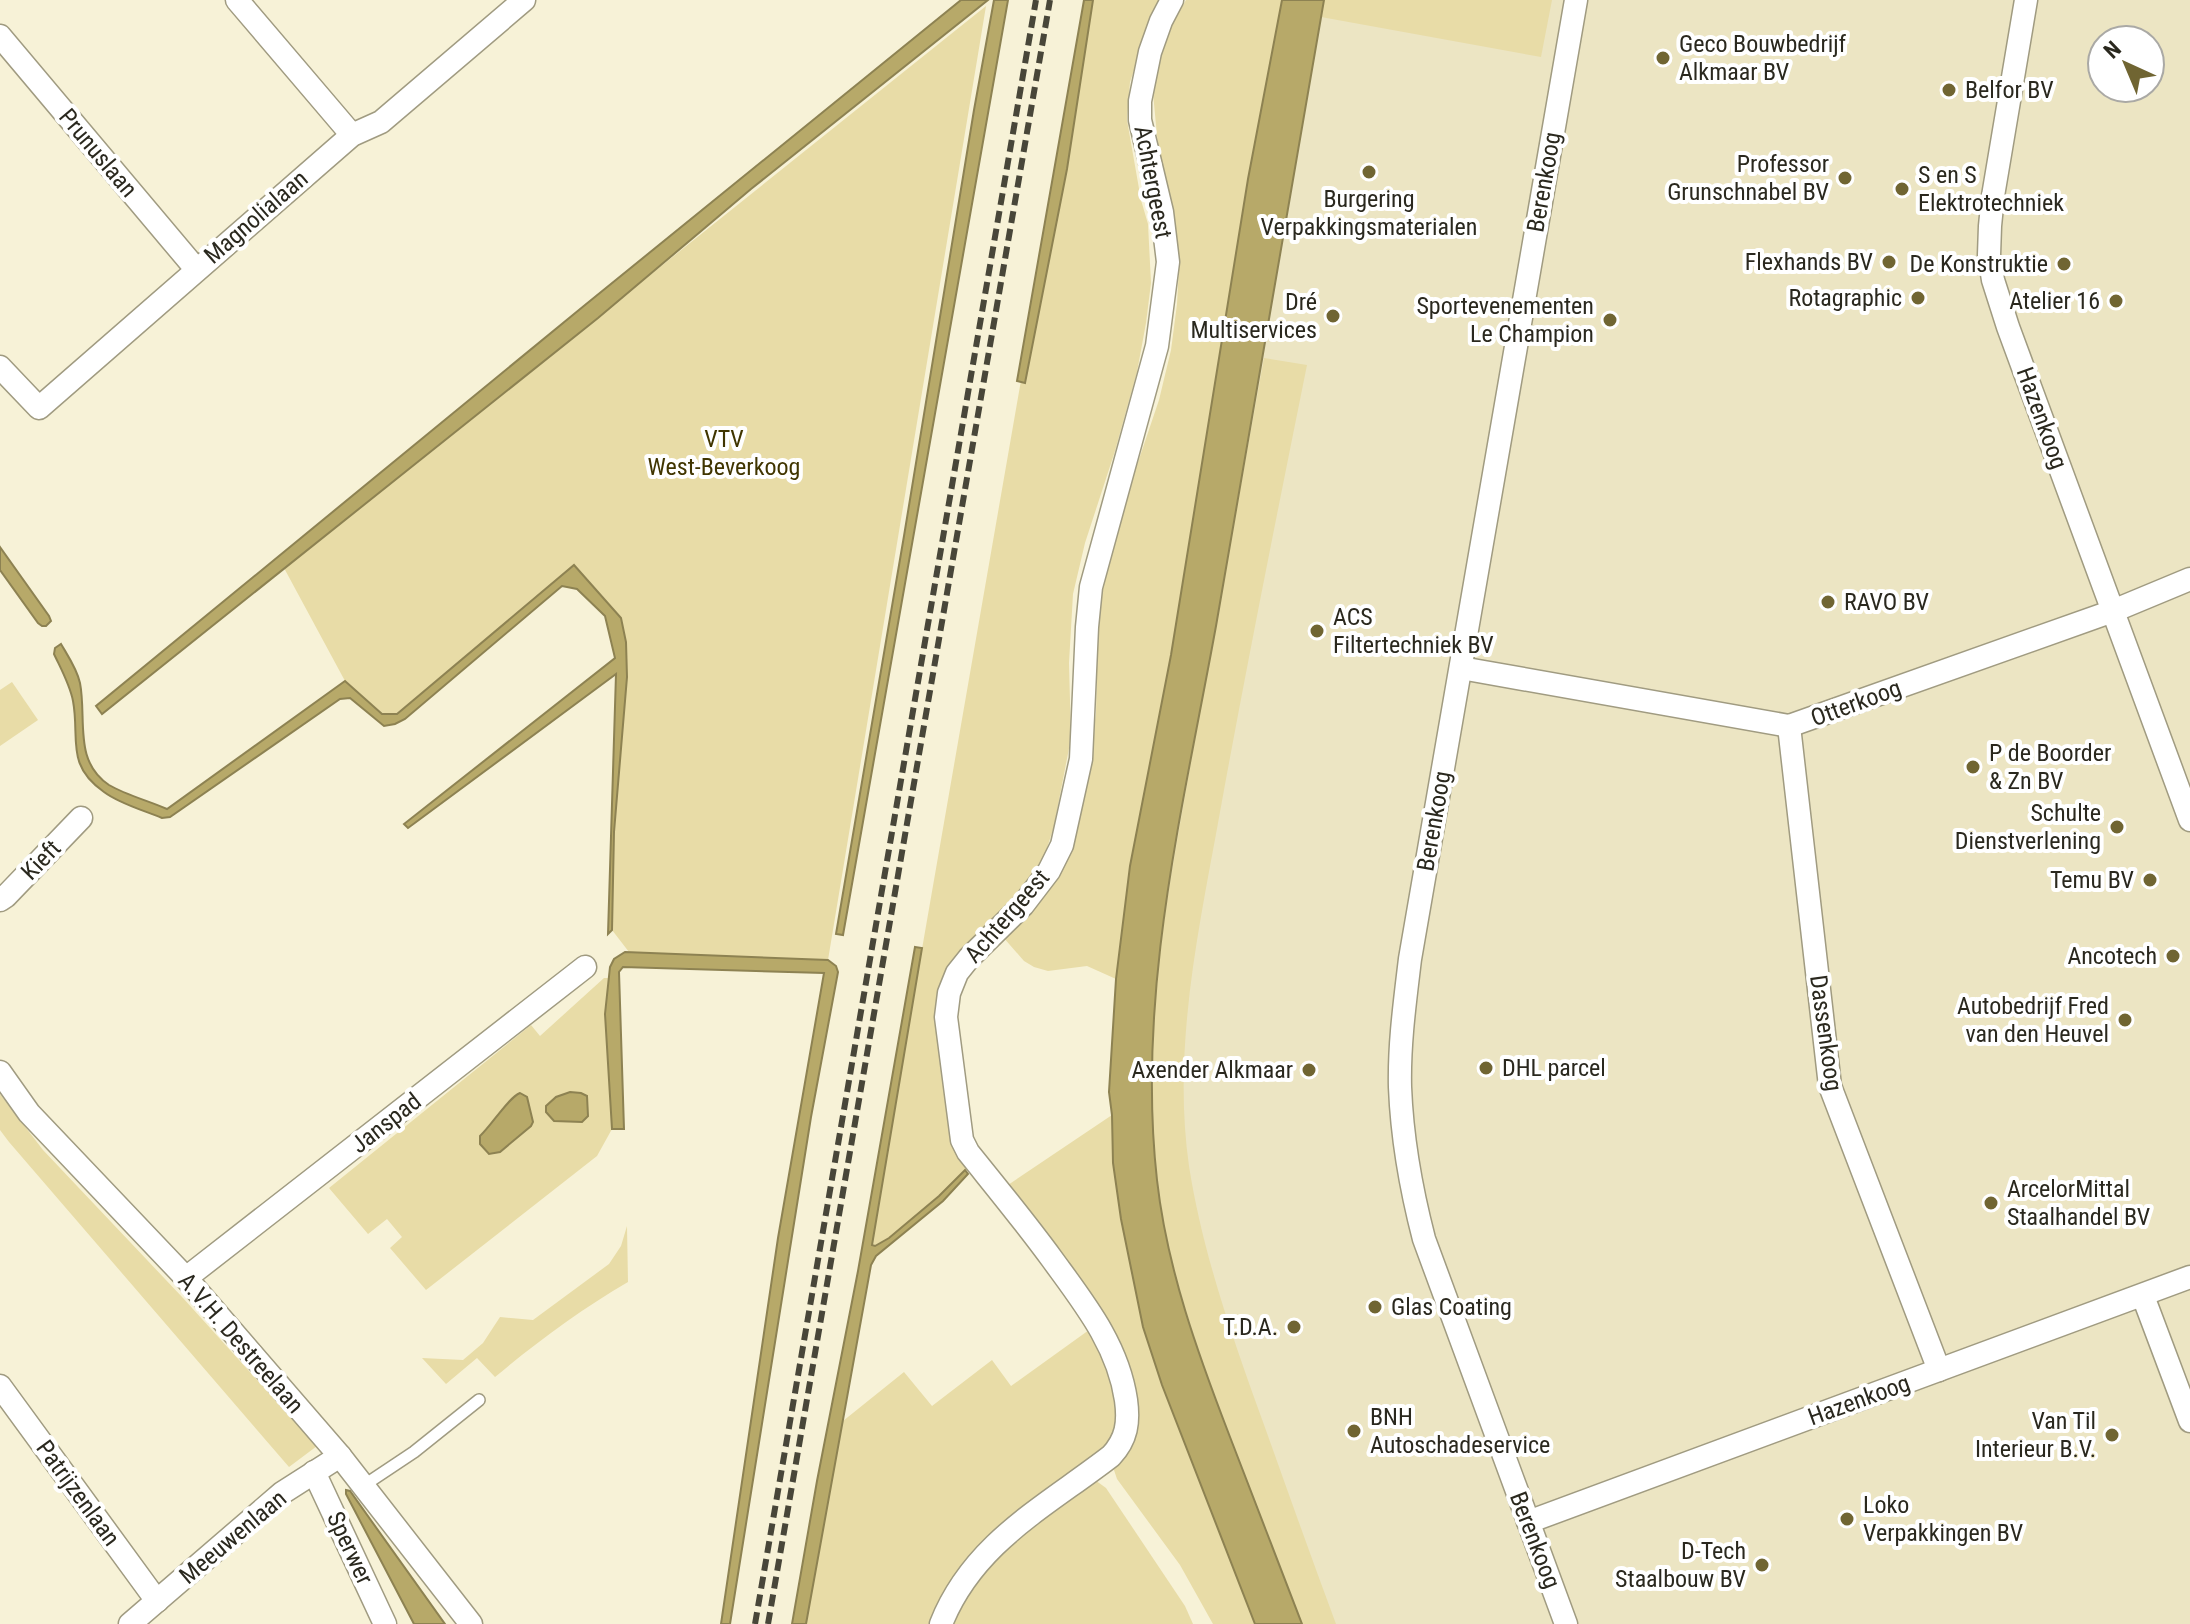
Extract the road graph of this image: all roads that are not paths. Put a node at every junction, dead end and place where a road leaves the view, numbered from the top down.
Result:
1 (237, 0) edge
2 (524, 0) edge
3 (1172, 0) edge
4 (1576, 0) edge
5 (2026, 0) edge
6 (0, 36) edge
7 (352, 135) junction
8 (196, 269) junction
9 (0, 367) edge
10 (2190, 579) edge
11 (2113, 611) junction
12 (1461, 668) junction
13 (1789, 726) junction
14 (81, 818) dead end
15 (2190, 820) edge
16 (0, 900) edge
17 (585, 967) dead end
18 (0, 1072) edge
19 (2190, 1277) edge
20 (186, 1278) junction
21 (2143, 1296) junction
22 (1939, 1370) junction
23 (0, 1386) edge
24 (479, 1400) dead end
25 (2190, 1421) edge
26 (340, 1456) junction
27 (314, 1472) junction
28 (363, 1486) junction
29 (1528, 1522) junction
30 (157, 1601) junction
31 (130, 1624) edge
32 (385, 1624) edge
33 (471, 1624) edge
34 (941, 1624) edge
35 (1566, 1624) edge

1 - 7 street
2 - 7 street, Magnolialaan
3 - 34 street, Achtergeest
4 - 12 street, Berenkoog
5 - 11 street, Hazenkoog
6 - 8 street, Prunuslaan
7 - 8 street, Magnolialaan
8 - 9 street, Magnolialaan
10 - 11 street, Otterkoog
11 - 13 street, Otterkoog
11 - 15 street, Hazenkoog
12 - 13 street, Otterkoog
12 - 29 street, Berenkoog
13 - 22 street, Dassenkoog
14 - 16 street, Kieft
17 - 20 street, Janspad
18 - 20 street, A.V.H. Destreelaan
19 - 21 street, Hazenkoog
20 - 26 street, A.V.H. Destreelaan
21 - 22 street, Hazenkoog
21 - 25 street
22 - 29 street, Hazenkoog
23 - 30 street, Patrijzenlaan
24 - 28 lane
26 - 27 street, Meeuwenlaan
26 - 28 street, A.V.H. Destreelaan
27 - 30 street, Meeuwenlaan
27 - 32 street, Sperwer
28 - 33 street, A.V.H. Destreelaan
29 - 35 street, Berenkoog
30 - 31 street, Meeuwenlaan

